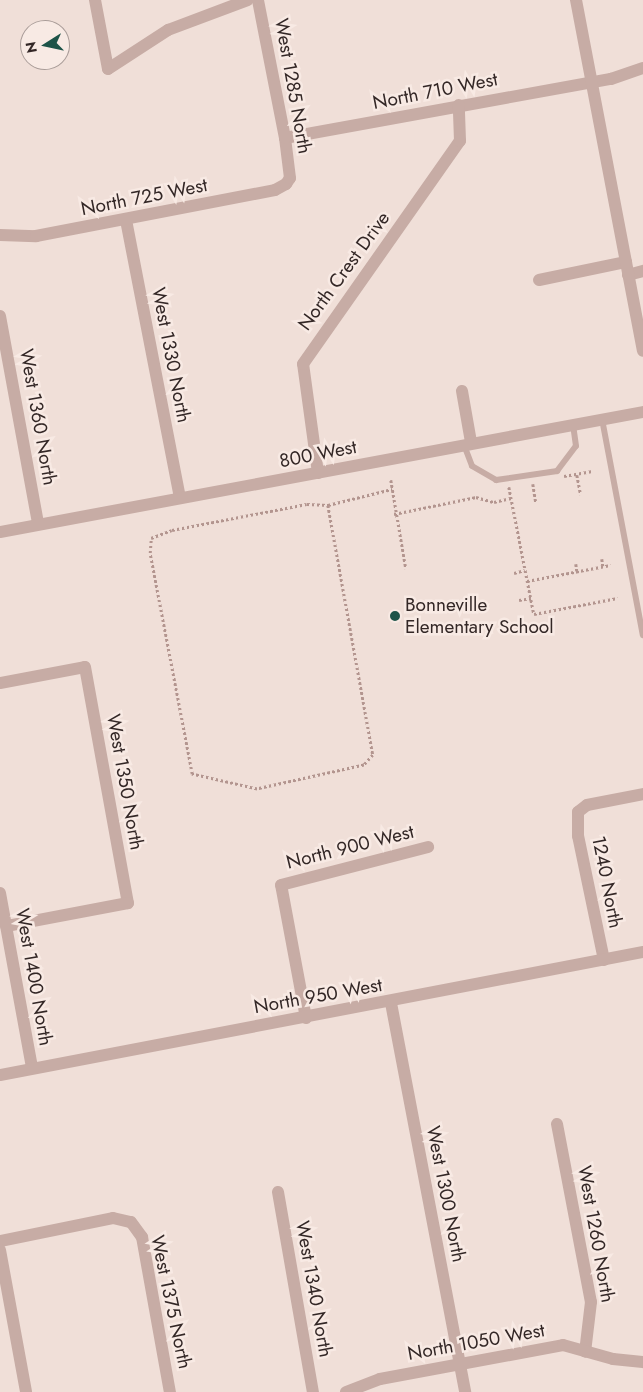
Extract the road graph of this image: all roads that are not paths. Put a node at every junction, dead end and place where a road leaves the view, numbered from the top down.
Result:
1 (95, 0) edge
2 (248, 0) edge
3 (258, 0) edge
4 (576, 0) edge
5 (643, 68) edge
6 (592, 82) junction
7 (459, 105) junction
8 (285, 138) junction
9 (290, 178) joint
10 (126, 220) junction
11 (0, 235) edge
12 (627, 268) junction
13 (643, 271) edge
14 (539, 280) dead end
15 (0, 316) edge
16 (643, 351) edge
17 (6, 382) edge
18 (462, 391) dead end
19 (643, 412) edge
20 (602, 419) junction
21 (573, 424) junction
22 (467, 443) junction
23 (318, 473) junction
24 (180, 498) junction
25 (38, 524) junction
26 (0, 532) edge
27 (643, 636) edge
28 (0, 684) edge
29 (643, 794) edge
30 (428, 847) dead end
31 (0, 893) edge
32 (6, 926) junction
33 (643, 952) edge
34 (604, 960) junction
35 (391, 1003) junction
36 (306, 1018) junction
37 (32, 1068) junction
38 (0, 1075) edge
39 (557, 1124) dead end
40 (278, 1192) dead end
41 (0, 1241) edge
42 (0, 1250) edge
43 (585, 1352) junction
44 (643, 1362) edge
45 (459, 1363) junction
46 (26, 1392) edge
47 (170, 1392) edge
48 (313, 1392) edge
49 (346, 1392) edge
50 (465, 1392) edge

1 - 2 street
3 - 8 street, West 1285 North
4 - 6 street
5 - 6 street, North 710 West
6 - 7 street, North 710 West
6 - 12 street
7 - 8 street, North 710 West
7 - 23 street, North Crest Drive
8 - 9 street, West 1285 North
9 - 10 street, North 725 West
10 - 11 street, North 725 West
10 - 24 street, West 1330 North
12 - 13 street
12 - 14 street
12 - 16 street
15 - 17 street, West 1360 North
17 - 25 street, West 1360 North
18 - 22 street
19 - 20 street, 800 West
20 - 21 street, 800 West
20 - 27 lane
21 - 22 street, 800 West
21 - 22 lane
22 - 23 street, 800 West
23 - 24 street, 800 West
24 - 25 street, 800 West
25 - 26 street, 800 West
28 - 32 street, West 1350 North
29 - 34 street, 1240 North
30 - 36 street, North 900 West
31 - 32 street, West 1400 North
32 - 37 street, West 1400 North
33 - 34 street, North 950 West
34 - 35 street, North 950 West
35 - 36 street, North 950 West
35 - 45 street, West 1300 North
36 - 37 street, North 950 West
37 - 38 street, North 950 West
39 - 43 street, West 1260 North
40 - 48 street, West 1340 North
41 - 47 street, West 1375 North
42 - 46 street
43 - 44 street, North 1050 West
43 - 45 street, North 1050 West
45 - 49 street, North 1050 West
45 - 50 street, West 1300 North

